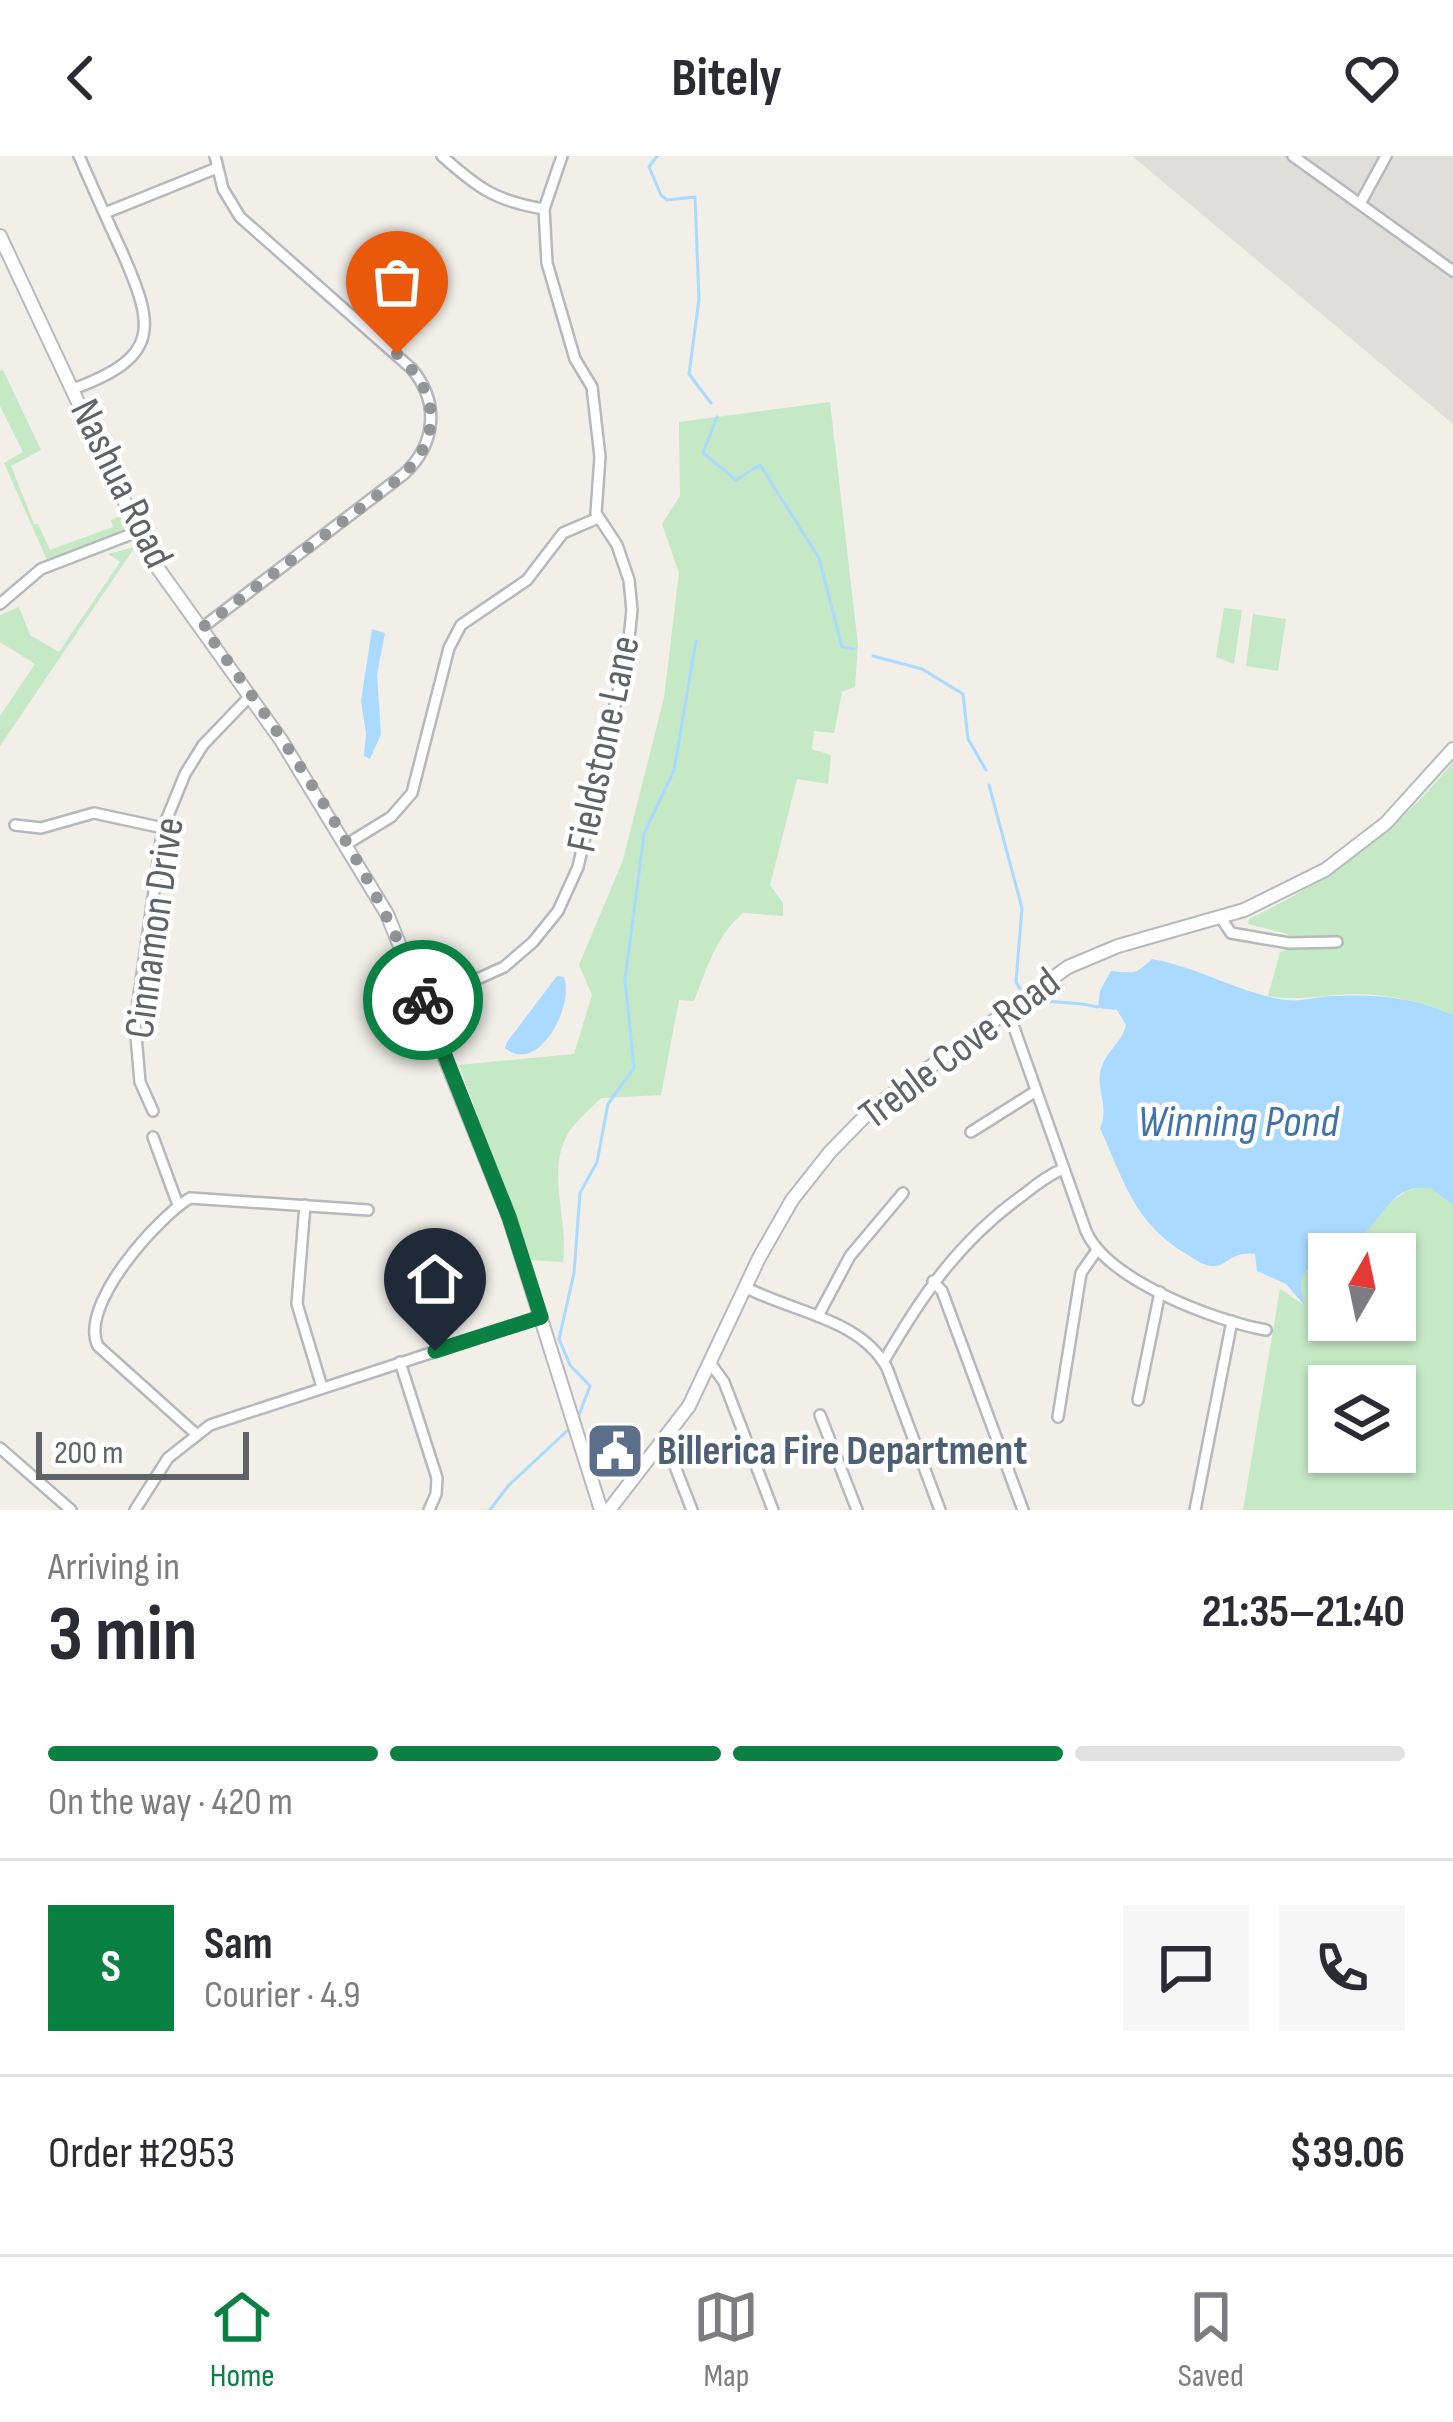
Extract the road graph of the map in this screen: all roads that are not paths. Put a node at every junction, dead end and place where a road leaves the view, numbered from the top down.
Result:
1 (79, 156) edge
2 (442, 156) edge
3 (562, 156) edge
4 (1293, 156) edge
5 (1386, 156) edge
6 (216, 162) edge
7 (1361, 202) junction
8 (544, 209) junction
9 (105, 213) junction
10 (0, 236) edge
11 (1453, 271) edge
12 (73, 388) junction
13 (598, 518) junction
14 (137, 532) junction
15 (0, 604) edge
16 (203, 627) junction
17 (250, 696) junction
18 (1453, 749) edge
19 (15, 825) dead end
20 (163, 828) junction
21 (346, 844) junction
22 (1221, 918) junction
23 (1337, 942) dead end
24 (424, 1003) junction
25 (1003, 1012) junction
26 (1036, 1091) junction
27 (153, 1111) dead end
28 (971, 1132) dead end
29 (153, 1137) dead end
30 (1064, 1169) junction
31 (903, 1193) dead end
32 (178, 1205) junction
33 (305, 1205) junction
34 (368, 1210) dead end
35 (1096, 1250) junction
36 (933, 1280) junction
37 (745, 1287) junction
38 (1160, 1292) junction
39 (818, 1316) junction
40 (541, 1317) junction
41 (1232, 1322) junction
42 (1266, 1330) dead end
43 (884, 1361) junction
44 (400, 1362) junction
45 (711, 1364) junction
46 (322, 1387) junction
47 (1138, 1400) dead end
48 (820, 1415) dead end
49 (1058, 1417) dead end
50 (196, 1434) junction
51 (660, 1447) junction
52 (0, 1448) edge
53 (593, 1484) junction
54 (628, 1487) junction
55 (71, 1510) edge
56 (135, 1510) edge
57 (429, 1510) edge
58 (605, 1510) edge
59 (692, 1510) edge
60 (773, 1510) edge
61 (857, 1510) edge
62 (940, 1510) edge
63 (1023, 1510) edge
64 (1195, 1510) edge

1 - 9 street
2 - 8 street
3 - 8 street
4 - 7 street
5 - 7 street
6 - 9 street
6 - 16 street
7 - 11 street
8 - 13 street
9 - 12 street
10 - 12 main road, Nashua Road
12 - 14 main road, Nashua Road
13 - 21 street
13 - 24 street, Fieldstone Lane
14 - 15 street
14 - 16 main road, Nashua Road
16 - 17 main road, Nashua Road
17 - 20 street, Cinnamon Drive
17 - 21 main road, Nashua Road
18 - 22 main road, Treble Cove Road
19 - 20 street
20 - 27 street, Cinnamon Drive
21 - 24 main road, Nashua Road
22 - 23 street
22 - 25 main road, Treble Cove Road
24 - 40 main road, Nashua Road
25 - 26 street
25 - 37 main road, Treble Cove Road
26 - 28 street
26 - 30 street
29 - 32 street
30 - 35 street
30 - 36 street
31 - 39 street
32 - 33 street
32 - 50 street
33 - 34 street
33 - 46 street
35 - 38 street
35 - 49 street
36 - 43 street
36 - 63 street
37 - 39 street
37 - 45 main road, Treble Cove Road
38 - 41 street
38 - 47 street
39 - 43 street
40 - 44 street
40 - 53 main road, Nashua Road
41 - 42 street
41 - 64 street
43 - 62 street
44 - 46 street
44 - 57 street
45 - 51 main road, Treble Cove Road
45 - 60 street
46 - 50 street
48 - 61 street
50 - 56 street
51 - 54 main road, Treble Cove Road
51 - 59 street
52 - 55 street
53 - 54 main road
53 - 58 main road, Nashua Road
54 - 58 main road, Treble Cove Road

